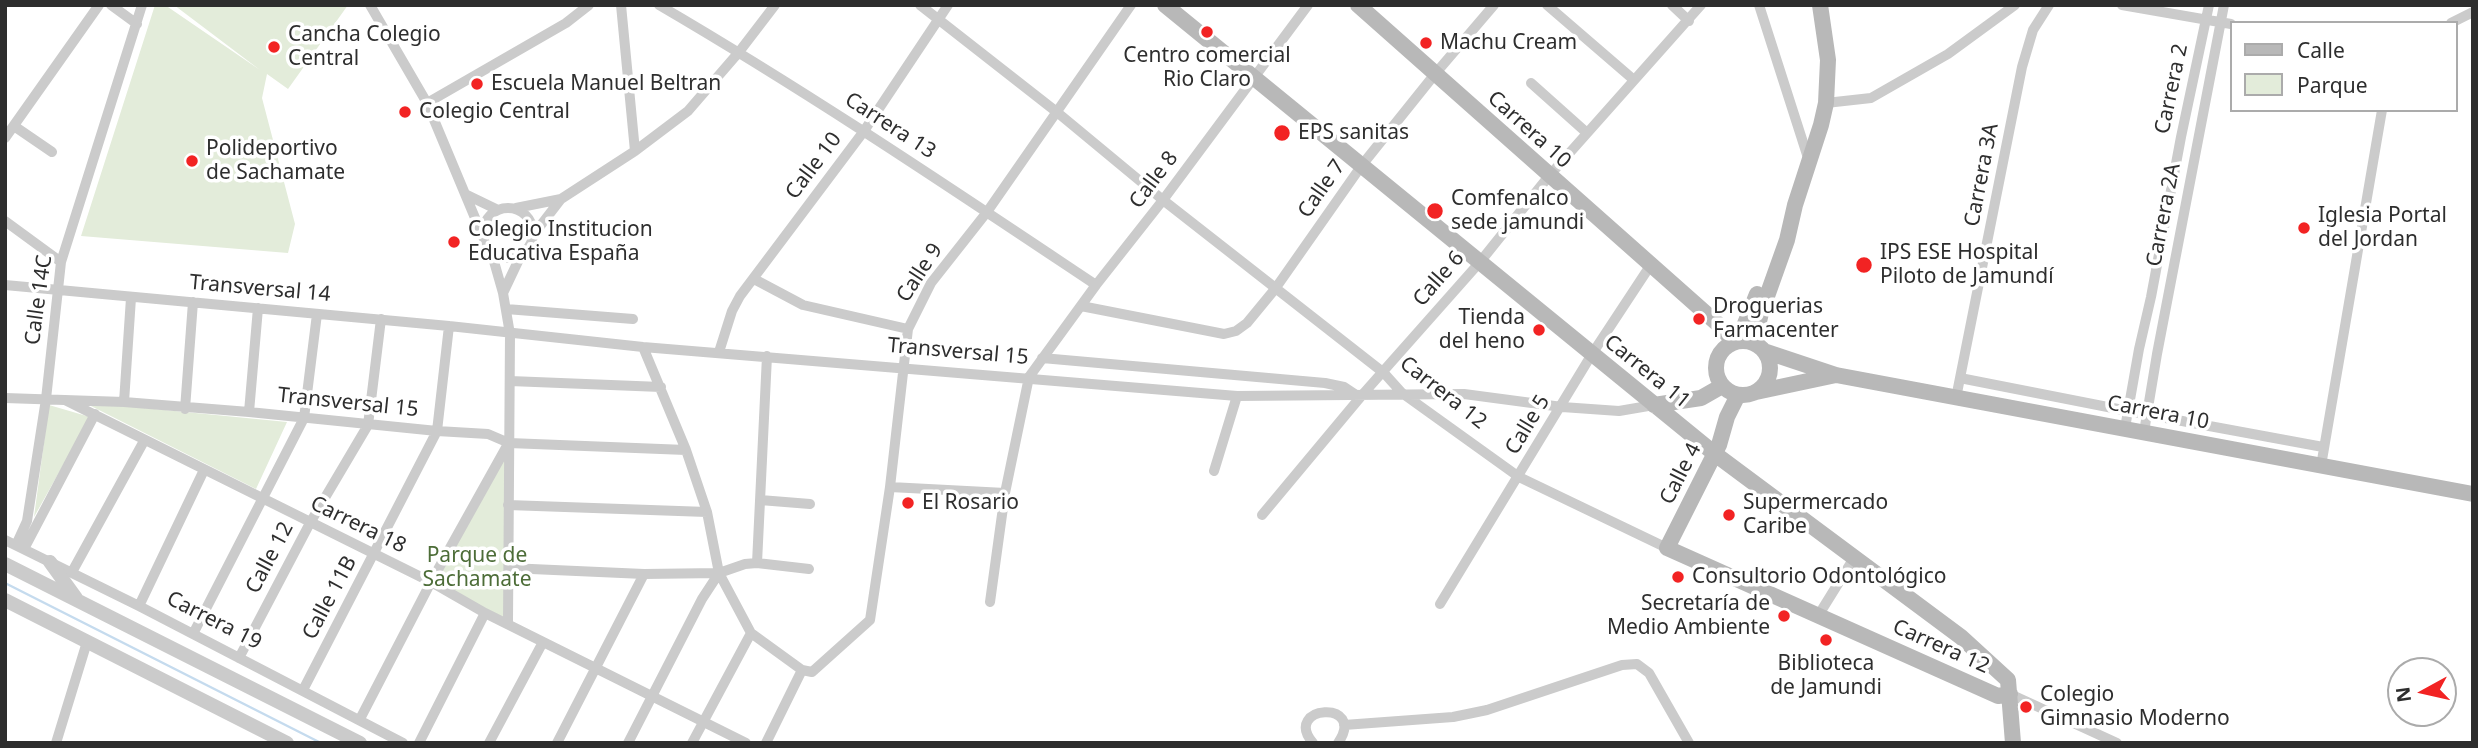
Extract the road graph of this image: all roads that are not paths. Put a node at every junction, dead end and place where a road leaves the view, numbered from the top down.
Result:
1 (99, 5) edge
2 (111, 5) edge
3 (142, 5) edge
4 (370, 5) edge
5 (589, 5) edge
6 (621, 5) edge
7 (659, 5) edge
8 (775, 5) edge
9 (920, 5) edge
10 (948, 5) edge
11 (1131, 5) edge
12 (1165, 5) edge
13 (1308, 5) edge
14 (1358, 5) edge
15 (1494, 5) edge
16 (1547, 5) edge
17 (1672, 5) edge
18 (1701, 5) edge
19 (1759, 5) edge
20 (1820, 5) edge
21 (2015, 5) edge
22 (2049, 5) edge
23 (2122, 5) edge
24 (2209, 5) edge
25 (2224, 5) edge
26 (2473, 12) edge
27 (938, 20) junction
28 (1689, 21) junction
29 (2207, 21) junction
30 (2455, 21) edge
31 (137, 24) junction
32 (2226, 24) edge
33 (739, 52) junction
34 (1435, 74) junction
35 (1254, 79) junction
36 (1634, 80) junction
37 (1531, 83) dead end
38 (427, 103) junction
39 (1826, 103) junction
40 (2382, 112) edge
41 (1058, 113) junction
42 (14, 126) junction
43 (863, 131) junction
44 (1587, 133) junction
45 (5, 138) edge
46 (635, 151) junction
47 (52, 152) dead end
48 (1809, 161) junction
49 (1363, 166) junction
50 (1549, 176) junction
51 (467, 195) junction
52 (561, 199) junction
53 (1163, 200) junction
54 (515, 208) junction
55 (498, 209) junction
56 (987, 212) junction
57 (5, 221) edge
58 (534, 234) junction
59 (483, 237) junction
60 (491, 251) junction
61 (522, 255) junction
62 (61, 262) junction
63 (1480, 262) junction
64 (1650, 266) junction
65 (754, 279) junction
66 (5, 285) edge
67 (1096, 285) junction
68 (1275, 289) junction
69 (59, 292) junction
70 (503, 293) junction
71 (131, 298) junction
72 (193, 302) junction
73 (1081, 306) junction
74 (258, 308) junction
75 (506, 309) junction
76 (317, 314) junction
77 (381, 319) junction
78 (633, 319) dead end
79 (449, 326) junction
80 (908, 329) junction
81 (510, 334) junction
82 (1747, 344) junction
83 (643, 347) junction
84 (719, 352) junction
85 (1592, 354) junction
86 (768, 356) junction
87 (1042, 358) junction
88 (905, 367) junction
89 (1384, 373) junction
90 (1836, 375) junction
91 (1029, 377) junction
92 (1960, 377) junction
93 (510, 381) junction
94 (661, 387) junction
95 (1730, 391) junction
96 (1402, 393) junction
97 (1756, 393) junction
98 (1359, 394) junction
99 (1237, 397) junction
100 (5, 398) edge
101 (1956, 398) junction
102 (46, 399) junction
103 (65, 400) junction
104 (124, 402) junction
105 (1654, 405) junction
106 (1562, 407) junction
107 (185, 409) junction
108 (2128, 411) junction
109 (249, 412) junction
110 (95, 414) junction
111 (2147, 415) junction
112 (304, 418) junction
113 (368, 425) junction
114 (2125, 428) junction
115 (437, 432) junction
116 (2144, 432) junction
117 (144, 440) junction
118 (509, 443) junction
119 (2323, 447) junction
120 (686, 450) junction
121 (1715, 454) junction
122 (2320, 466) junction
123 (204, 470) junction
124 (1214, 471) dead end
125 (1519, 477) junction
126 (890, 487) junction
127 (1005, 493) junction
128 (2473, 494) edge
129 (261, 499) junction
130 (760, 500) junction
131 (810, 504) dead end
132 (508, 505) junction
133 (707, 512) junction
134 (1262, 515) dead end
135 (310, 523) junction
136 (15, 545) edge
137 (1667, 548) junction
138 (374, 555) junction
139 (1854, 558) junction
140 (50, 562) junction
141 (751, 563) junction
142 (5, 564) edge
143 (509, 568) junction
144 (809, 569) dead end
145 (724, 571) junction
146 (72, 572) junction
147 (644, 573) junction
148 (432, 582) junction
149 (5, 600) edge
150 (79, 602) junction
151 (990, 602) dead end
152 (1440, 604) dead end
153 (139, 606) junction
154 (485, 613) junction
155 (1818, 616) junction
156 (508, 622) junction
157 (751, 633) junction
158 (193, 634) junction
159 (87, 642) junction
160 (543, 642) junction
161 (239, 658) junction
162 (596, 669) junction
163 (807, 671) junction
164 (303, 690) junction
165 (2010, 694) junction
166 (654, 697) junction
167 (360, 719) junction
168 (703, 720) junction
169 (1344, 725) junction
170 (56, 743) edge
171 (287, 743) edge
172 (360, 743) edge
173 (403, 743) edge
174 (419, 743) edge
175 (489, 743) edge
176 (557, 743) edge
177 (628, 743) edge
178 (692, 743) edge
179 (746, 743) edge
180 (766, 743) edge
181 (1313, 743) edge
182 (1338, 743) edge
183 (1689, 743) edge
184 (2013, 743) edge
185 (2117, 743) edge

1 - 42 street
2 - 31 street
3 - 31 street, Calle 14C
4 - 38 street
5 - 38 street
6 - 46 street
7 - 33 street, Carrera 13
8 - 33 street
9 - 27 street, Carrera 12
10 - 27 street, Calle 10
11 - 41 street, Calle 9
12 - 35 main road, Carrera 11
13 - 35 street, Calle 8
14 - 34 main road, Carrera 10
15 - 34 street, Calle 7
16 - 36 street
17 - 28 street
18 - 28 street, Calle 6
19 - 48 street
20 - 39 main road
21 - 39 street
22 - 92 street, Carrera 3A
23 - 29 street
24 - 29 street, Carrera 2
25 - 32 street, Carrera 2A
26 - 30 street
27 - 41 street, Carrera 12
27 - 43 street, Calle 10
28 - 36 street, Calle 6
29 - 32 street
29 - 108 street, Carrera 2
31 - 62 street, Calle 14C
32 - 111 street, Carrera 2A
33 - 43 street, Carrera 13
33 - 46 street
34 - 49 street, Calle 7
34 - 50 main road, Carrera 10
35 - 49 main road, Carrera 11
35 - 53 street, Calle 8
36 - 44 street, Calle 6
37 - 44 street
38 - 51 street
39 - 48 main road
40 - 119 street
41 - 53 street, Carrera 12
41 - 56 street, Calle 9
42 - 45 street
42 - 47 street
43 - 56 street, Carrera 13
43 - 65 street, Calle 10
44 - 50 street, Calle 6
46 - 52 street
48 - 82 main road
49 - 63 main road, Carrera 11
49 - 68 street, Calle 7
50 - 63 street, Calle 6
50 - 64 main road, Carrera 10
51 - 55 street
51 - 59 street
52 - 54 street
52 - 58 street
53 - 67 street, Calle 8
53 - 68 street, Carrera 12
54 - 55 street
54 - 58 street
55 - 59 street
56 - 67 street, Carrera 13
56 - 80 street, Calle 9
57 - 62 street
58 - 61 street
59 - 60 street
60 - 61 street
60 - 70 street
61 - 70 street
62 - 69 street, Calle 14C
63 - 85 main road, Carrera 11
63 - 89 street, Calle 6
64 - 82 main road, Carrera 10
64 - 85 street, Calle 5
65 - 80 street
65 - 84 street, Calle 10
66 - 69 street, Transversal 14
67 - 73 street, Calle 8
68 - 73 street, Calle 7
68 - 89 street, Carrera 12
69 - 71 street, Transversal 14
69 - 102 street, Calle 14C
70 - 75 street
71 - 72 street, Transversal 14
71 - 104 street
72 - 74 street, Transversal 14
72 - 107 street
73 - 87 street, Calle 8
74 - 76 street, Transversal 14
74 - 109 street
75 - 78 street
75 - 81 street
76 - 77 street, Transversal 14
76 - 112 street
77 - 79 street, Transversal 14
77 - 113 street, Calle 12
79 - 81 street, Transversal 14
79 - 115 street, Calle 11B
80 - 88 street, Calle 9
81 - 83 street, Transversal 15
81 - 93 street
82 - 90 main road, Carrera 10
82 - 95 main road
82 - 97 main road
83 - 84 street, Transversal 15
83 - 94 street
84 - 86 street, Transversal 15
85 - 105 main road, Carrera 11
85 - 106 street, Calle 5
86 - 88 street, Transversal 15
86 - 130 street
87 - 91 street, Calle 8
87 - 98 street
88 - 91 street, Transversal 15
88 - 126 street, Calle 9
89 - 96 street, Carrera 12
89 - 98 street, Calle 6
90 - 97 main road, Carrera 10
90 - 101 main road, Carrera 10
91 - 99 street, Transversal 15
91 - 127 street
92 - 101 street, Carrera 3A
92 - 108 street
93 - 94 street
93 - 118 street
94 - 120 street
95 - 97 main road
95 - 105 main road
95 - 121 main road, Calle 4
96 - 98 street, Transversal 15
96 - 106 street
96 - 125 street, Carrera 12
98 - 99 street, Transversal 15
98 - 134 street, Calle 6
99 - 124 street
100 - 102 street, Transversal 15
101 - 114 main road, Carrera 10
102 - 103 street, Transversal 15
102 - 136 street, Calle 14C
103 - 104 street, Transversal 15
103 - 110 street, Carrera 18
104 - 107 street, Transversal 15
105 - 106 street
105 - 121 main road, Carrera 11
106 - 125 street, Calle 5
107 - 109 street, Transversal 15
108 - 111 street
108 - 114 street, Carrera 2
109 - 112 street, Transversal 15
110 - 117 street, Carrera 18
110 - 136 street
111 - 116 street, Carrera 2A
111 - 119 street
112 - 113 street, Transversal 15
112 - 129 street
113 - 115 street, Transversal 15
113 - 135 street, Calle 12
114 - 116 main road, Carrera 10
115 - 118 street, Transversal 15
115 - 138 street, Calle 11B
116 - 122 main road, Carrera 10
117 - 123 street, Carrera 18
117 - 146 street
118 - 120 street, Transversal 15
118 - 132 street
118 - 148 street
119 - 122 street
120 - 133 street
121 - 137 main road, Calle 4
121 - 139 main road, Carrera 11
122 - 128 main road, Carrera 10
123 - 129 street, Carrera 18
123 - 153 street
125 - 137 street, Carrera 12
125 - 152 street, Calle 5
126 - 127 street
126 - 163 street, Calle 9
127 - 151 street
129 - 135 street, Carrera 18
129 - 158 street
130 - 131 street
130 - 141 street
132 - 133 street
132 - 143 street
133 - 145 street
135 - 138 street, Carrera 18
135 - 161 street, Calle 12
136 - 140 street, Carrera 19
137 - 155 main road, Carrera 12
138 - 148 street, Carrera 18
138 - 164 street, Calle 11B
139 - 155 street
139 - 165 main road, Carrera 11
140 - 146 street, Carrera 19
140 - 150 street
141 - 144 street
141 - 145 street
142 - 150 street, Carrera 19
143 - 147 street
143 - 156 street
145 - 147 street
145 - 157 street
145 - 166 street
146 - 153 street, Carrera 19
147 - 162 street
148 - 154 street, Carrera 18
148 - 167 street
149 - 159 street
150 - 172 street, Carrera 19
153 - 158 street, Carrera 19
154 - 156 street, Carrera 18
154 - 174 street
155 - 165 main road, Carrera 12
156 - 160 street, Carrera 18
157 - 163 street
157 - 168 street
158 - 161 street, Carrera 19
159 - 170 street
159 - 171 street
160 - 162 street, Carrera 18
160 - 175 street
161 - 164 street, Carrera 19
162 - 166 street, Carrera 18
162 - 176 street
163 - 180 street, Calle 9
164 - 167 street, Carrera 19
165 - 184 main road
165 - 185 street
166 - 168 street, Carrera 18
166 - 177 street
167 - 173 street, Carrera 19
168 - 178 street
168 - 179 street, Carrera 18
169 - 181 street
169 - 182 street
169 - 183 street

